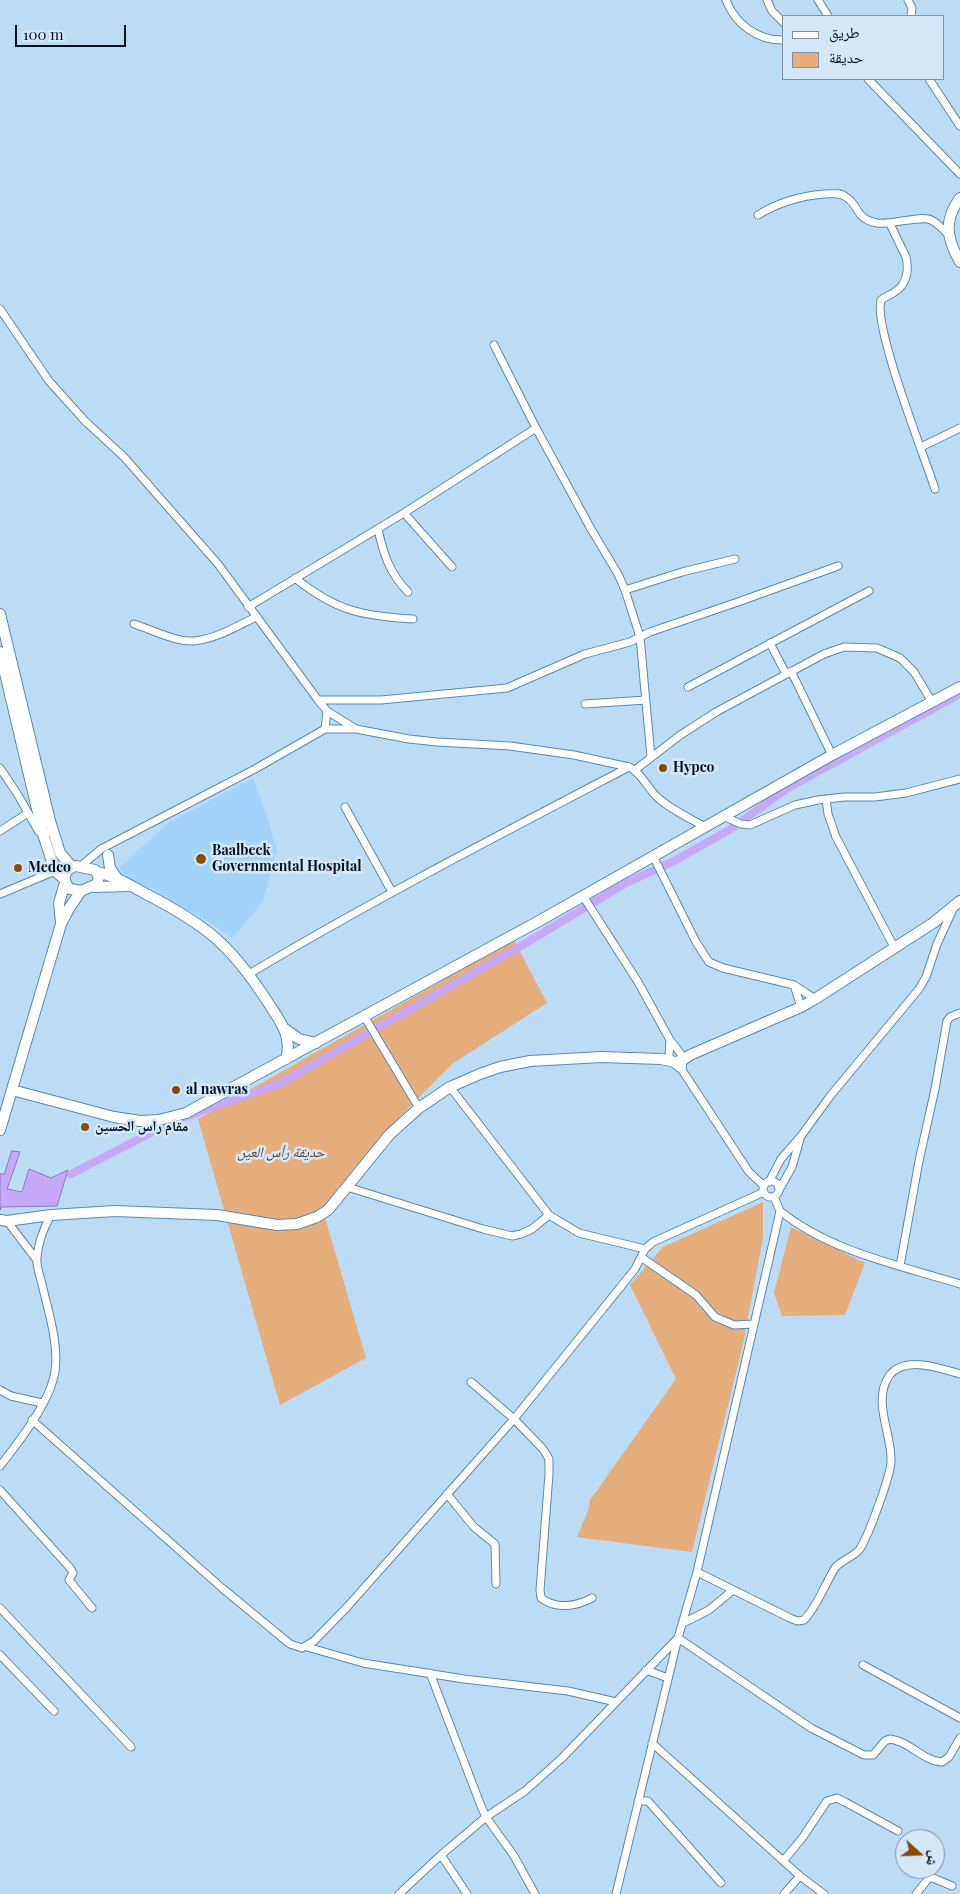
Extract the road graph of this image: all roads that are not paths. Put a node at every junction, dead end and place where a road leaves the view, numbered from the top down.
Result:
1 (726, 0) edge
2 (768, 0) edge
3 (818, 0) edge
4 (908, 0) edge
5 (827, 15) edge
6 (911, 15) edge
7 (782, 21) edge
8 (782, 40) edge
9 (869, 80) edge
10 (929, 80) edge
11 (960, 126) edge
12 (960, 174) edge
13 (960, 198) edge
14 (758, 215) dead end
15 (890, 224) junction
16 (948, 235) junction
17 (960, 262) edge
18 (0, 309) edge
19 (494, 345) dead end
20 (536, 428) junction
21 (960, 428) edge
22 (921, 447) junction
23 (935, 489) dead end
24 (404, 513) junction
25 (378, 529) junction
26 (735, 559) dead end
27 (838, 566) dead end
28 (452, 567) dead end
29 (295, 578) junction
30 (625, 590) junction
31 (869, 590) dead end
32 (408, 592) dead end
33 (248, 607) junction
34 (0, 614) edge
35 (256, 617) junction
36 (413, 619) dead end
37 (134, 624) dead end
38 (640, 637) junction
39 (770, 643) junction
40 (0, 652) edge
41 (788, 673) junction
42 (688, 687) dead end
43 (960, 687) edge
44 (318, 700) junction
45 (646, 700) junction
46 (932, 702) junction
47 (585, 704) dead end
48 (327, 711) junction
49 (22, 726) junction
50 (325, 729) junction
51 (356, 729) junction
52 (832, 755) junction
53 (651, 757) junction
54 (0, 768) edge
55 (632, 768) junction
56 (960, 779) edge
57 (826, 799) junction
58 (345, 807) dead end
59 (28, 813) junction
60 (723, 816) junction
61 (705, 826) junction
62 (0, 831) edge
63 (48, 833) junction
64 (108, 850) junction
65 (655, 861) junction
66 (77, 867) junction
67 (55, 871) junction
68 (97, 872) junction
69 (118, 878) junction
70 (65, 881) junction
71 (130, 886) junction
72 (94, 887) junction
73 (81, 891) junction
74 (392, 892) junction
75 (0, 894) edge
76 (586, 900) junction
77 (958, 902) edge
78 (61, 924) junction
79 (894, 947) junction
80 (249, 974) junction
81 (794, 985) junction
82 (815, 999) junction
83 (801, 1007) junction
84 (960, 1013) edge
85 (366, 1019) junction
86 (286, 1029) junction
87 (670, 1040) junction
88 (316, 1042) junction
89 (286, 1059) junction
90 (666, 1059) junction
91 (684, 1060) junction
92 (450, 1087) junction
93 (12, 1090) junction
94 (419, 1108) junction
95 (0, 1130) edge
96 (801, 1136) junction
97 (766, 1186) junction
98 (347, 1187) junction
99 (780, 1190) junction
100 (774, 1197) junction
101 (780, 1211) junction
102 (51, 1215) junction
103 (550, 1215) junction
104 (3, 1221) edge
105 (645, 1249) junction
106 (641, 1257) junction
107 (36, 1259) junction
108 (900, 1266) junction
109 (960, 1284) edge
110 (754, 1324) junction
111 (960, 1374) edge
112 (471, 1382) dead end
113 (0, 1390) edge
114 (42, 1403) junction
115 (514, 1419) junction
116 (32, 1420) junction
117 (0, 1466) edge
118 (0, 1490) edge
119 (447, 1494) junction
120 (697, 1572) junction
121 (496, 1584) dead end
122 (733, 1590) junction
123 (592, 1598) dead end
124 (0, 1608) edge
125 (92, 1608) dead end
126 (683, 1623) junction
127 (678, 1638) junction
128 (307, 1646) junction
129 (0, 1655) edge
130 (863, 1665) dead end
131 (646, 1670) junction
132 (430, 1673) junction
133 (668, 1678) junction
134 (616, 1702) junction
135 (54, 1711) dead end
136 (960, 1718) edge
137 (960, 1738) edge
138 (652, 1743) junction
139 (132, 1747) dead end
140 (638, 1801) junction
141 (486, 1817) junction
142 (895, 1829) edge
143 (441, 1855) junction
144 (784, 1860) junction
145 (800, 1876) junction
146 (721, 1883) dead end
147 (952, 1886) dead end
148 (399, 1894) edge
149 (467, 1894) edge
150 (535, 1894) edge
151 (616, 1894) edge
152 (784, 1894) edge
153 (824, 1894) edge
154 (916, 1894) edge

1 - 8 street
2 - 7 street
3 - 5 street
4 - 6 street
9 - 12 street
10 - 11 street
13 - 16 street
14 - 15 street
15 - 16 street
15 - 22 street
16 - 17 street
18 - 33 street
19 - 20 street
20 - 24 street
20 - 30 street
21 - 22 street
22 - 23 street
24 - 25 street
24 - 28 street
25 - 29 street
25 - 32 street
26 - 30 street
27 - 38 street
29 - 33 street
29 - 36 street
30 - 38 street
31 - 39 street
33 - 35 street
34 - 49 street
35 - 37 street
35 - 44 street
38 - 44 street
38 - 45 street
39 - 41 street
39 - 42 street
40 - 49 street
41 - 46 street
41 - 52 street
41 - 53 street
43 - 46 street
44 - 48 street
45 - 47 street
45 - 53 street
46 - 52 street
48 - 50 street
48 - 51 street
49 - 63 street
50 - 51 street
50 - 64 street
51 - 55 street
52 - 60 street
53 - 55 street
54 - 59 street
55 - 61 street
55 - 74 street
56 - 57 street
57 - 60 street
57 - 79 street
58 - 74 street
59 - 62 street
59 - 63 street
60 - 61 street
61 - 65 street
63 - 66 street
63 - 67 street
64 - 66 street
64 - 68 street
64 - 69 street
65 - 76 street
65 - 81 street
66 - 68 street
66 - 70 street
67 - 70 street
67 - 75 street
68 - 69 street
68 - 72 street
69 - 71 street
70 - 73 street
70 - 78 street
71 - 72 street
71 - 80 street
72 - 73 street
73 - 78 street
74 - 80 street
76 - 85 street
76 - 87 street
77 - 79 street
77 - 96 street
78 - 93 street
79 - 82 street
80 - 86 street
81 - 82 street
81 - 83 street
82 - 83 street
83 - 91 street
84 - 108 street
85 - 88 street
85 - 94 street
86 - 88 street
86 - 89 street
87 - 90 street
87 - 91 street
88 - 89 street
89 - 93 street
90 - 91 street
90 - 91 street
90 - 92 street
91 - 97 street
92 - 94 street
92 - 103 street
93 - 95 street
94 - 98 street
96 - 97 street
96 - 99 street
97 - 99 street
97 - 100 street
97 - 105 street
98 - 102 street
98 - 103 street
99 - 100 street
100 - 101 street
101 - 108 street
101 - 110 street
102 - 104 street
102 - 107 street
103 - 105 street
104 - 107 street
105 - 106 street
106 - 110 street
106 - 115 street
107 - 114 street
108 - 109 street
110 - 120 street
111 - 122 street
112 - 115 street
113 - 114 street
114 - 116 street
115 - 119 street
115 - 123 street
116 - 117 street
116 - 128 street
118 - 125 street
119 - 121 street
119 - 128 street
120 - 122 street
120 - 126 street
122 - 126 street
124 - 139 street
126 - 127 street
127 - 131 street
127 - 133 street
127 - 137 street
128 - 132 street
129 - 135 street
130 - 136 street
131 - 133 street
131 - 134 street
132 - 134 street
132 - 141 street
133 - 138 street
134 - 141 street
138 - 140 street
138 - 144 street
140 - 146 street
140 - 151 street
141 - 143 street
141 - 150 street
142 - 144 street
143 - 148 street
143 - 149 street
144 - 145 street
145 - 152 street
145 - 153 street
147 - 154 street

